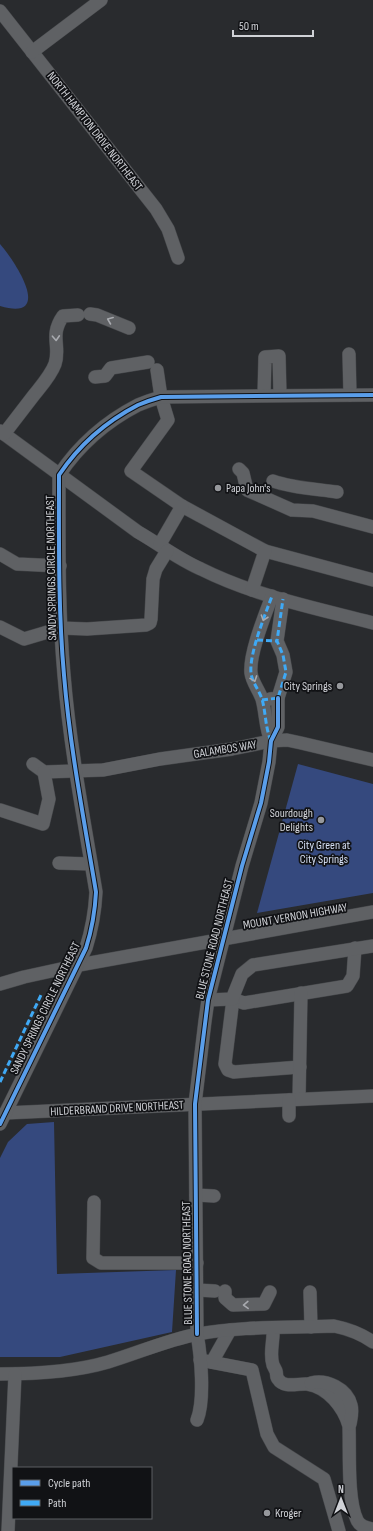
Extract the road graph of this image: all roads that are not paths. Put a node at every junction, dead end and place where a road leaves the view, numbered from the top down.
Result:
1 (101, 0) edge
2 (0, 11) edge
3 (32, 52) junction
4 (178, 258) dead end
5 (129, 328) dead end
6 (349, 354) dead end
7 (95, 378) dead end
8 (264, 395) junction
9 (280, 395) junction
10 (350, 395) junction
11 (373, 395) edge
12 (162, 397) junction
13 (2, 433) edge
14 (239, 469) dead end
15 (59, 474) junction
16 (273, 481) dead end
17 (337, 492) dead end
18 (182, 506) junction
19 (373, 527) edge
20 (164, 547) junction
21 (266, 552) junction
22 (0, 554) edge
23 (60, 566) junction
24 (373, 580) edge
25 (252, 590) junction
26 (278, 598) junction
27 (373, 623) edge
28 (0, 627) edge
29 (61, 628) junction
30 (256, 640) junction
31 (277, 641) junction
32 (278, 698) junction
33 (262, 700) junction
34 (271, 741) junction
35 (373, 760) edge
36 (76, 770) junction
37 (0, 810) edge
38 (59, 863) dead end
39 (91, 864) junction
40 (373, 912) edge
41 (225, 939) junction
42 (373, 946) edge
43 (355, 948) junction
44 (79, 964) junction
45 (0, 984) edge
46 (301, 993) junction
47 (233, 999) junction
48 (208, 1000) junction
49 (300, 1067) junction
50 (373, 1096) edge
51 (294, 1100) junction
52 (195, 1104) junction
53 (289, 1116) dead end
54 (3, 1118) edge
55 (196, 1195) junction
56 (214, 1196) dead end
57 (94, 1202) dead end
58 (197, 1263) junction
59 (197, 1290) junction
60 (270, 1292) dead end
61 (310, 1292) dead end
62 (311, 1327) junction
63 (230, 1330) junction
64 (197, 1334) junction
65 (274, 1334) junction
66 (373, 1342) edge
67 (206, 1361) junction
68 (0, 1374) edge
69 (15, 1374) junction
70 (197, 1420) dead end
71 (357, 1521) junction
72 (373, 1521) edge
73 (373, 1529) edge
74 (8, 1531) edge
75 (339, 1531) edge

1 - 3 street
2 - 3 street, NORTH HAMPTON DRIVE NORTHEAST
3 - 4 street, NORTH HAMPTON DRIVE NORTHEAST
5 -> 13 street
6 - 10 street
7 - 12 street
8 - 9 street
8 - 9 street
8 - 12 street
9 - 10 street
10 - 11 street
12 - 15 street
12 - 18 street
13 - 15 street
14 - 19 street
15 - 20 street
15 - 23 street, SANDY SPRINGS CIRCLE NORTHEAST
16 - 17 street
18 - 20 street
18 - 21 street
20 - 25 street
20 - 29 street
21 - 24 street
21 - 25 street
22 - 23 street
23 - 29 street, SANDY SPRINGS CIRCLE NORTHEAST
25 - 26 street
26 - 27 street
26 -> 30 street, BLUE STONE ROAD NORTHEAST
26 - 31 street
28 - 29 street
29 - 36 street, SANDY SPRINGS CIRCLE NORTHEAST
30 - 31 street
30 -> 33 street, BLUE STONE ROAD NORTHEAST
31 - 32 street, BLUE STONE ROAD NORTHEAST
32 - 33 street
32 - 34 street, BLUE STONE ROAD NORTHEAST
33 - 34 street, BLUE STONE ROAD NORTHEAST
34 - 35 street, GALAMBOS WAY
34 - 36 street, GALAMBOS WAY
34 - 41 street, BLUE STONE ROAD NORTHEAST
36 - 37 street, GALAMBOS WAY
36 - 39 street, SANDY SPRINGS CIRCLE NORTHEAST
38 - 39 street
39 - 44 street, SANDY SPRINGS CIRCLE NORTHEAST
40 - 41 street, MOUNT VERNON HIGHWAY
41 - 44 street, MOUNT VERNON HIGHWAY
41 - 48 street, BLUE STONE ROAD NORTHEAST
42 - 43 street
43 - 46 street
43 - 47 street
44 - 45 street, MOUNT VERNON HIGHWAY
44 - 54 street, SANDY SPRINGS CIRCLE NORTHEAST
46 - 47 street
46 - 49 street
47 - 48 street
47 - 49 street
48 - 52 street, BLUE STONE ROAD NORTHEAST
49 - 51 street
50 - 51 street, HILDERBRAND DRIVE NORTHEAST
51 - 52 street, HILDERBRAND DRIVE NORTHEAST
51 - 53 street
52 - 54 street, HILDERBRAND DRIVE NORTHEAST
52 - 55 street, BLUE STONE ROAD NORTHEAST
55 - 56 street
55 - 58 street, BLUE STONE ROAD NORTHEAST
57 - 58 street
58 - 59 street, BLUE STONE ROAD NORTHEAST
60 -> 59 street
59 - 64 street, BLUE STONE ROAD NORTHEAST
61 - 62 street
62 - 65 street
62 - 66 street
63 - 64 street
63 - 65 street
63 - 67 street
64 - 67 street, BLUE STONE ROAD NORTHEAST
64 - 69 street
65 - 71 street
67 - 70 street, BLUE STONE ROAD NORTHEAST
67 - 75 street
68 - 69 street
69 - 74 street
71 - 72 street
71 - 73 street

